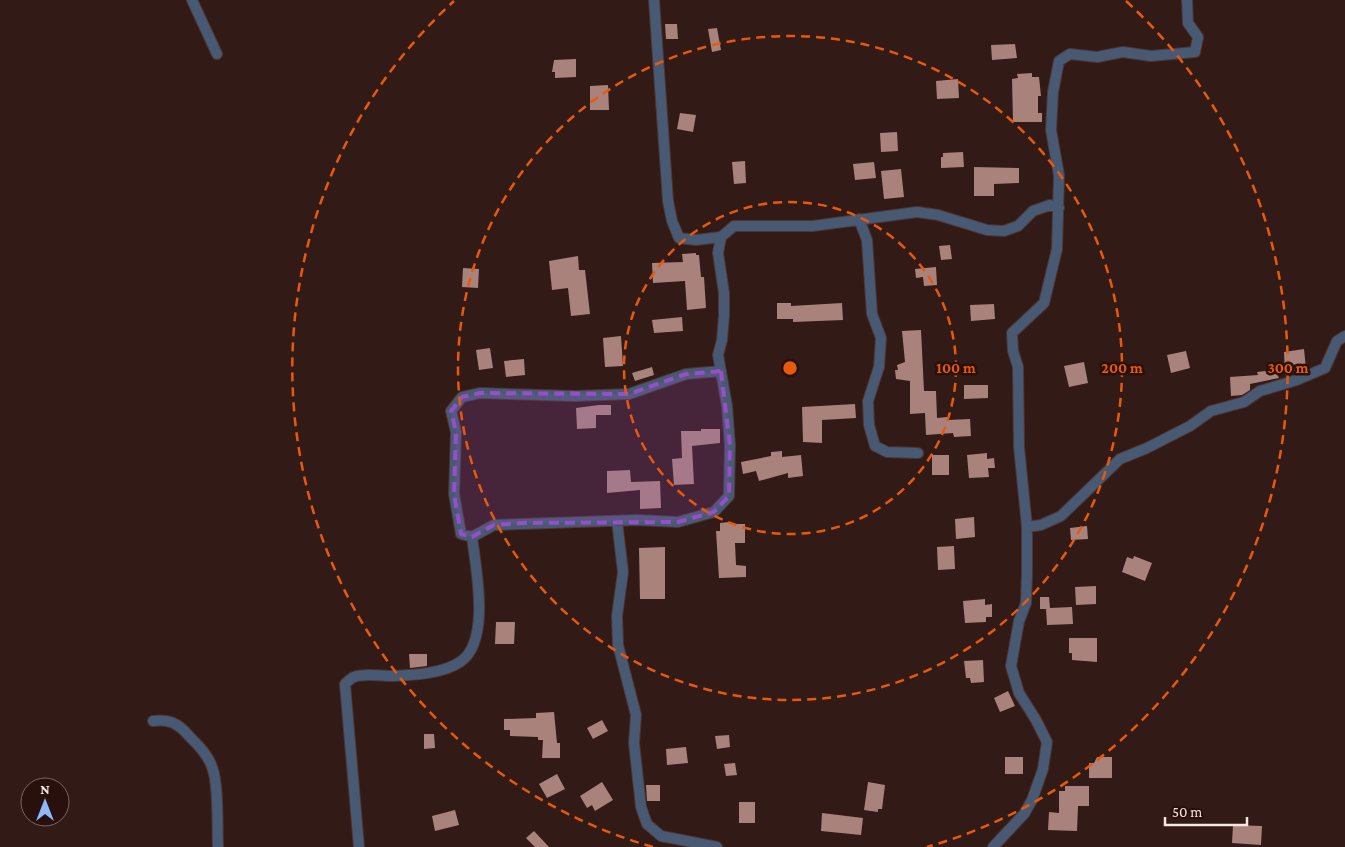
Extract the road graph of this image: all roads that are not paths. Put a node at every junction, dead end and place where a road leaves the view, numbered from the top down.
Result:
1 (192, 0) edge
2 (654, 0) edge
3 (1187, 0) edge
4 (217, 54) dead end
5 (1059, 208) junction
6 (859, 219) junction
7 (721, 237) junction
8 (1345, 336) edge
9 (721, 371) junction
10 (918, 454) dead end
11 (617, 521) junction
12 (1027, 527) junction
13 (472, 537) junction
14 (153, 721) dead end
15 (218, 847) edge
16 (359, 847) edge
17 (717, 847) edge
18 (993, 847) edge

1 - 4 street
2 - 7 street
3 - 5 street
5 - 6 street
5 - 12 street
6 - 7 street
6 - 10 street
7 - 9 street
8 - 12 street
9 - 11 street
9 - 13 street
11 - 13 street
11 - 17 street
12 - 18 street
13 - 16 street
14 - 15 street

